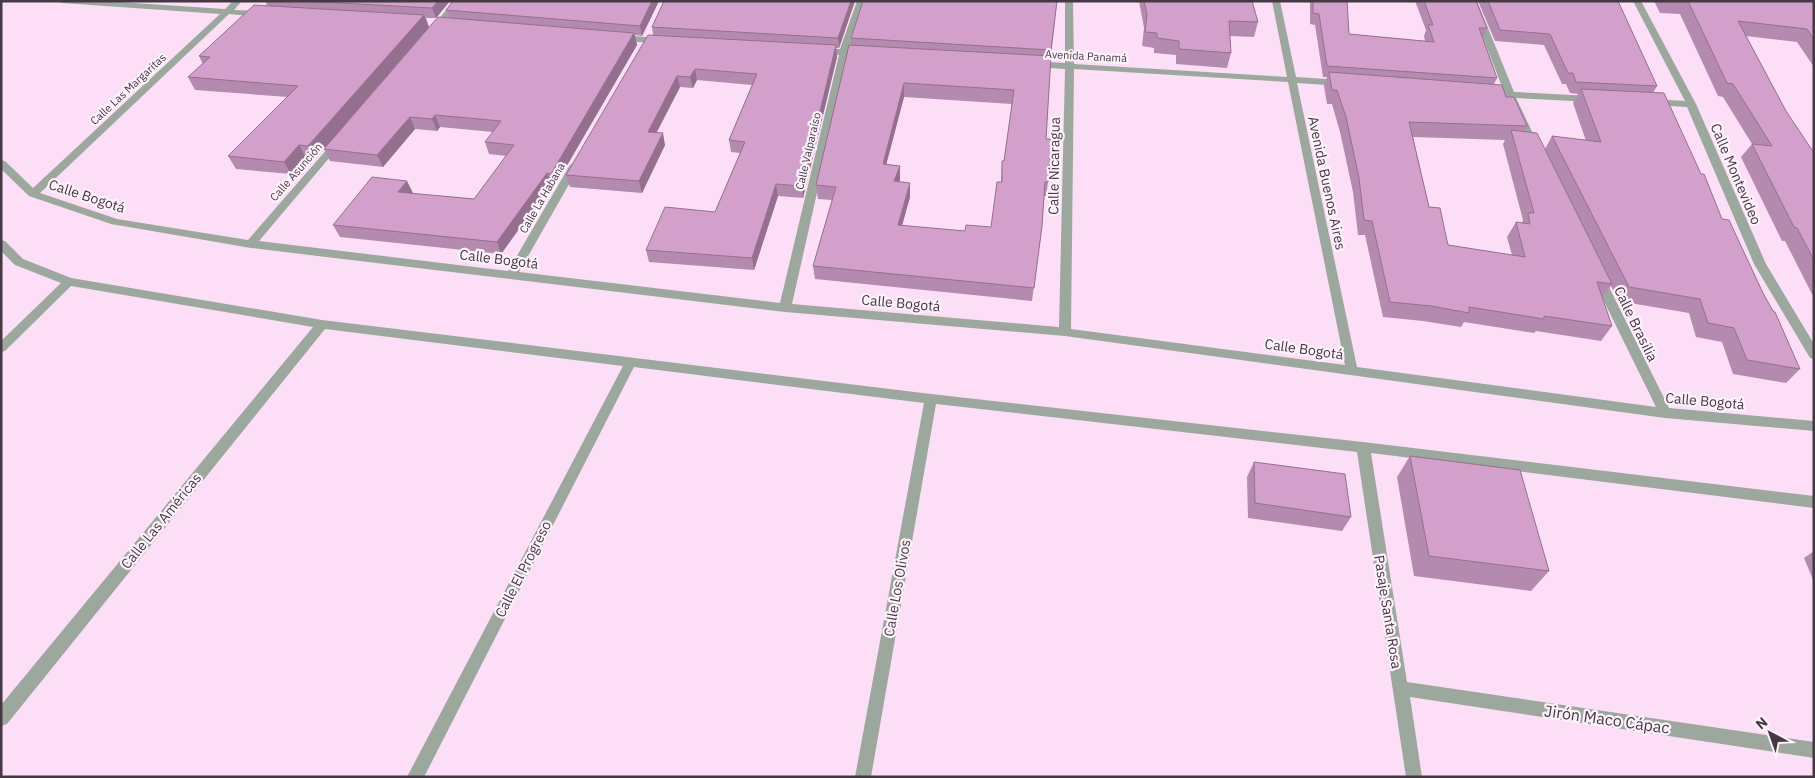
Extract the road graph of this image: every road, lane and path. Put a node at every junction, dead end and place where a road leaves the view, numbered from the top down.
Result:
1 (62, 1) edge
2 (238, 1) edge
3 (458, 1) edge
4 (861, 1) edge
5 (1070, 1) edge
6 (1276, 1) edge
7 (1473, 1) edge
8 (1637, 1) edge
9 (226, 12) junction
10 (275, 15) edge
11 (607, 37) edge
12 (428, 38) edge
13 (666, 42) edge
14 (814, 50) edge
15 (844, 52) junction
16 (873, 54) edge
17 (1021, 64) edge
18 (1070, 67) junction
19 (1292, 79) junction
20 (1351, 84) edge
21 (1480, 93) edge
22 (1510, 95) junction
23 (1605, 100) edge
24 (1643, 102) edge
25 (1691, 104) junction
26 (346, 134) edge
27 (1540, 157) edge
28 (579, 158) edge
29 (1, 163) edge
30 (33, 194) junction
31 (1, 244) edge
32 (251, 244) junction
33 (1595, 272) edge
34 (512, 276) junction
35 (69, 282) junction
36 (785, 308) junction
37 (322, 324) junction
38 (1065, 332) junction
39 (1, 348) edge
40 (1814, 355) edge
41 (630, 361) junction
42 (1352, 371) junction
43 (931, 399) junction
44 (1665, 413) junction
45 (1814, 426) edge
46 (1363, 447) junction
47 (1814, 502) edge
48 (1400, 688) junction
49 (1, 718) edge
50 (1814, 750) edge
51 (414, 777) edge
52 (863, 777) edge
53 (1414, 777) edge

1 - 9 street
2 - 9 street, Calle Las Margaritas
3 - 12 street
4 - 15 street, Calle Valparaíso
5 - 18 street, Calle Nicaragua
6 - 19 street, Avenida Buenos Aires
7 - 22 street
8 - 25 street, Calle Montevideo
9 - 10 street
9 - 30 street, Calle Las Margaritas
11 - 13 street
14 - 15 street
15 - 16 street
15 - 36 street, Calle Valparaíso
17 - 18 street, Avenida Panamá
18 - 19 street, Avenida Panamá
18 - 38 street, Calle Nicaragua
19 - 20 street, Avenida Panamá
19 - 42 street, Avenida Buenos Aires
21 - 22 street
22 - 23 street
22 - 27 street
24 - 25 street
25 - 40 street, Calle Montevideo
26 - 32 street, Calle Asunción
28 - 34 street, Calle La Habana
29 - 30 street, Calle Bogotá
30 - 32 street, Calle Bogotá
31 - 35 street
32 - 34 street, Calle Bogotá
33 - 44 street, Calle Brasilia
34 - 36 street, Calle Bogotá
35 - 37 street
35 - 39 street
36 - 38 street, Calle Bogotá
37 - 41 street
37 - 49 street, Calle Las Américas
38 - 42 street, Calle Bogotá
41 - 43 street
41 - 51 street, Calle El Progreso
42 - 44 street, Calle Bogotá
43 - 46 street
43 - 52 street, Calle Los Olivos
44 - 45 street, Calle Bogotá
46 - 47 street
46 - 48 street, Pasaje Santa Rosa
48 - 50 street, Jirón Maco Cápac
48 - 53 street, Pasaje Santa Rosa

